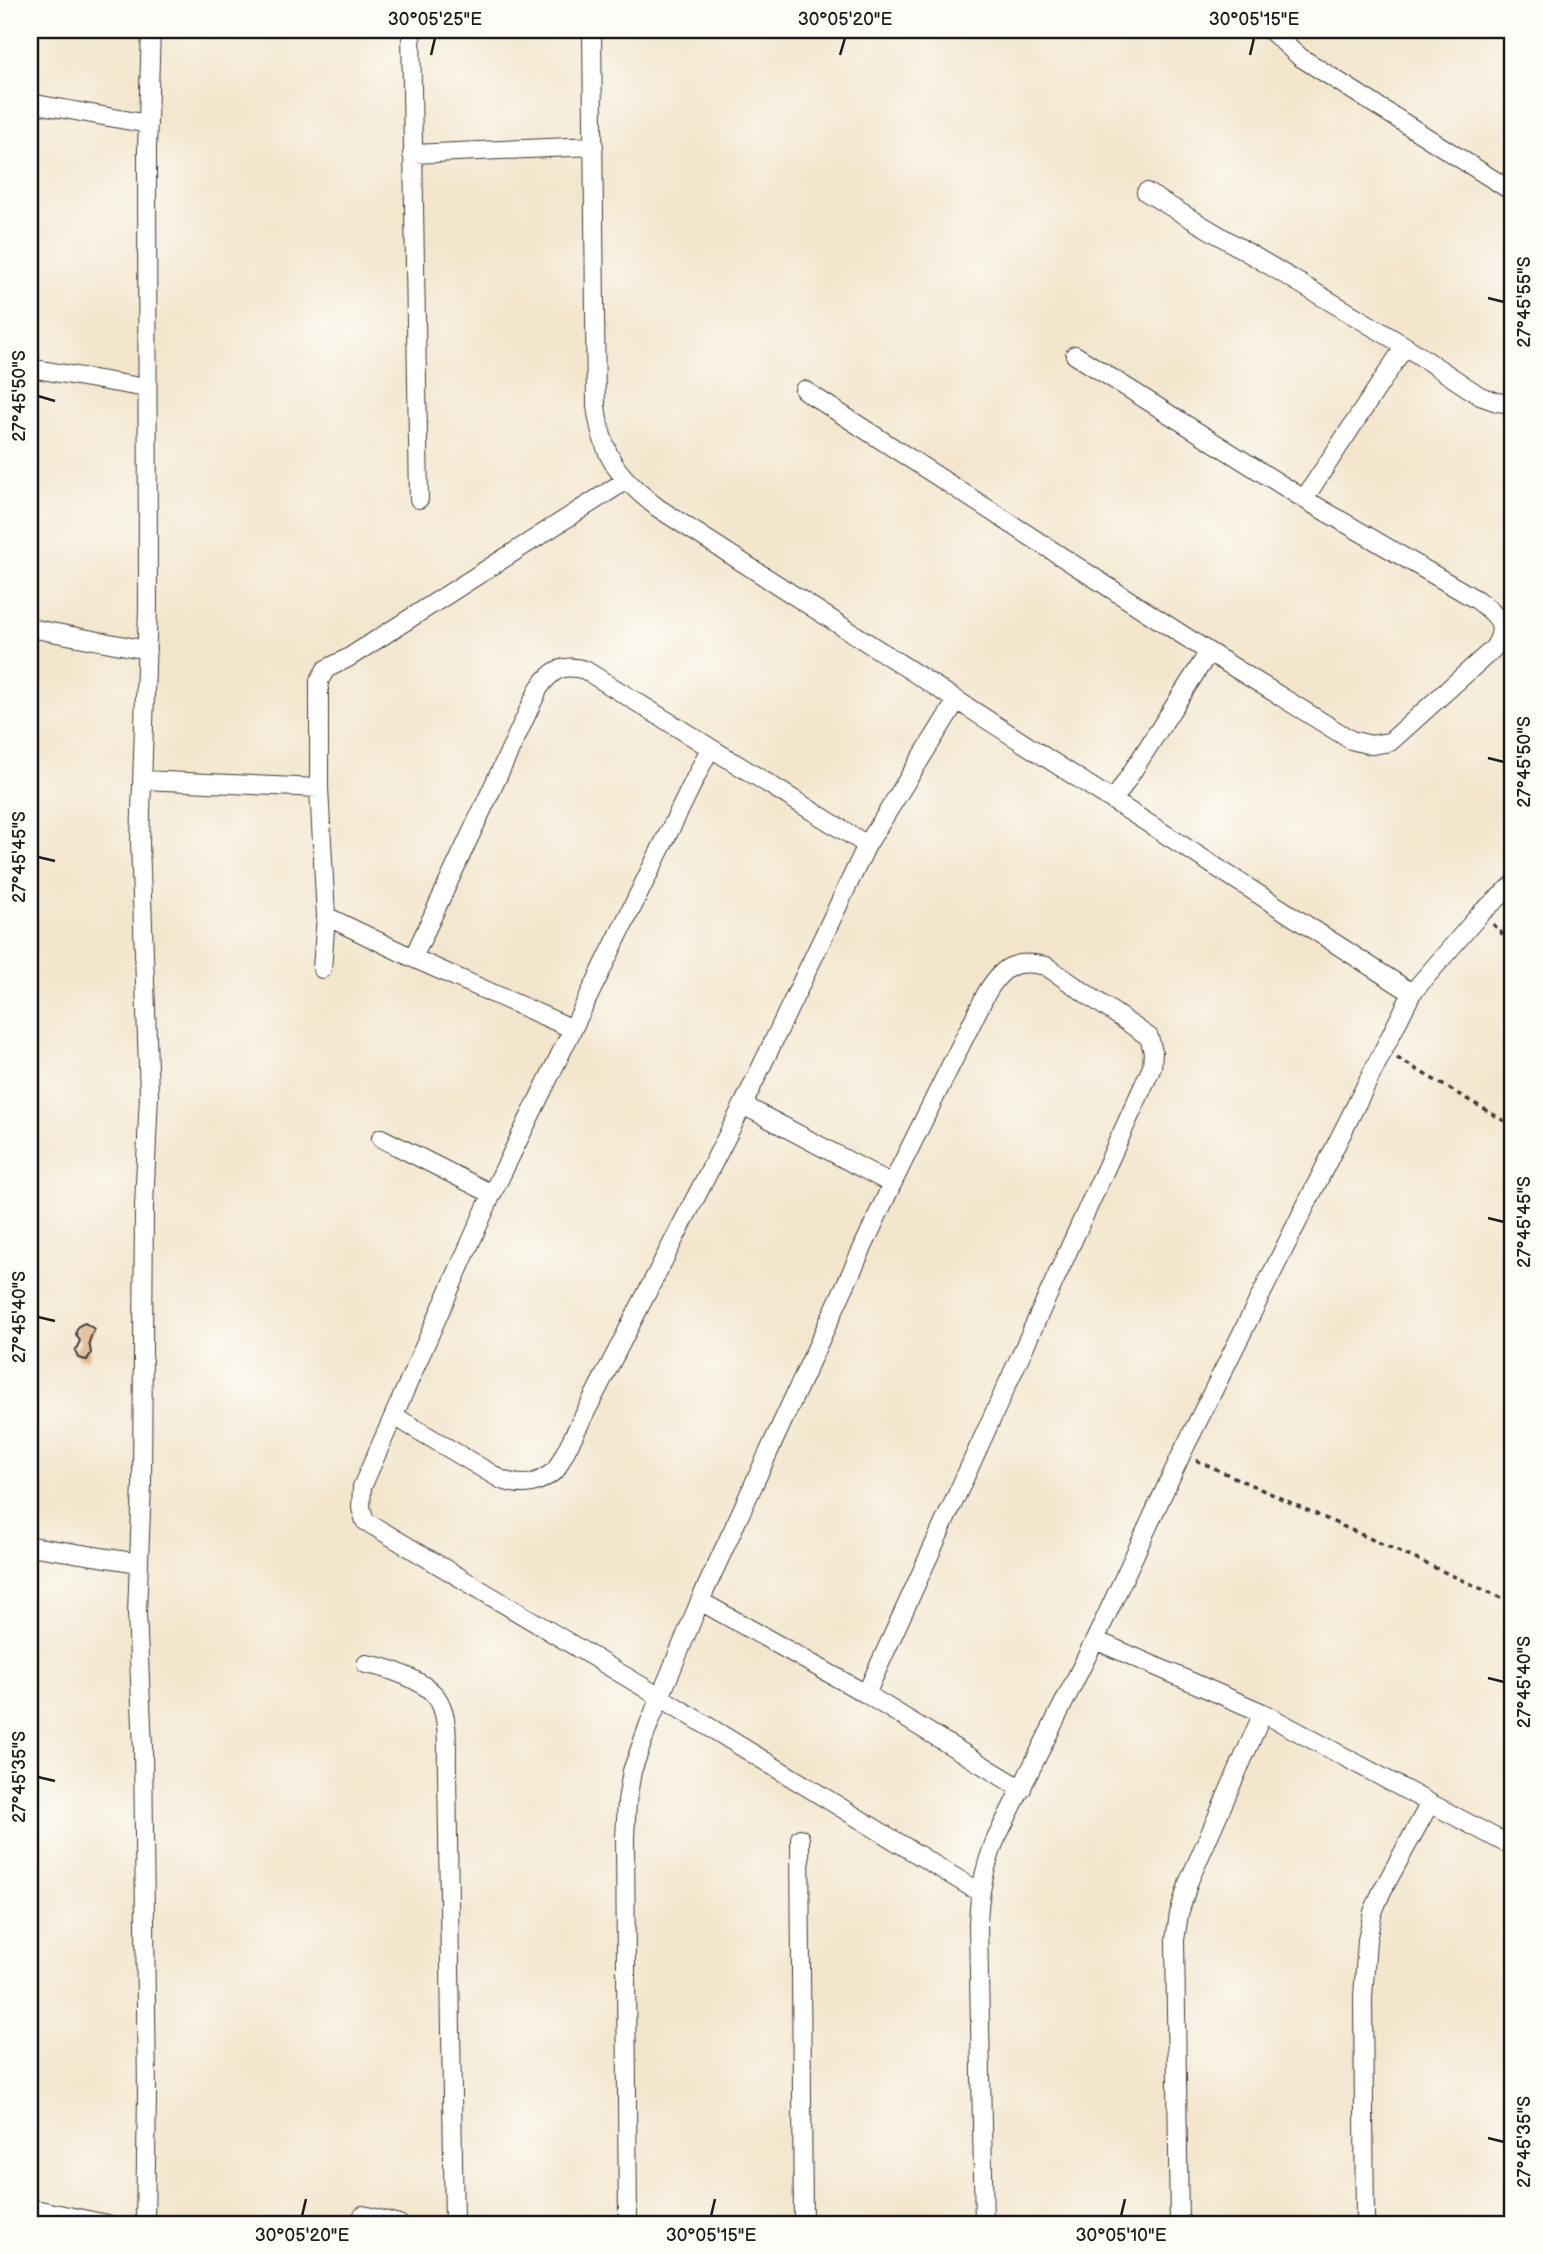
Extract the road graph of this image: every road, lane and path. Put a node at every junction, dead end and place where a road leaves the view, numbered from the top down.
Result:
1 (150, 30) edge
2 (411, 30) edge
3 (592, 30) edge
4 (1272, 31) edge
5 (30, 103) edge
6 (148, 124) junction
7 (594, 146) junction
8 (412, 154) junction
9 (1146, 192) dead end
10 (1513, 192) edge
11 (1405, 346) junction
12 (1075, 355) dead end
13 (30, 368) edge
14 (146, 388) junction
15 (804, 390) dead end
16 (1513, 404) edge
17 (625, 481) junction
18 (419, 499) dead end
19 (1304, 499) junction
20 (30, 628) edge
21 (147, 650) junction
22 (1209, 652) junction
23 (957, 700) junction
24 (710, 748) junction
25 (143, 780) junction
26 (320, 788) junction
27 (1114, 800) junction
28 (867, 845) junction
29 (1513, 885) edge
30 (1481, 912) junction
31 (326, 916) junction
32 (1513, 945) edge
33 (413, 958) junction
34 (322, 969) dead end
35 (1412, 993) junction
36 (573, 1029) junction
37 (1383, 1050) junction
38 (743, 1105) junction
39 (1513, 1126) edge
40 (381, 1138) dead end
41 (892, 1184) junction
42 (492, 1194) junction
43 (394, 1416) junction
44 (1182, 1453) junction
45 (30, 1546) edge
46 (139, 1563) junction
47 (701, 1601) junction
48 (1513, 1603) edge
49 (1094, 1640) junction
50 (366, 1664) dead end
51 (866, 1693) junction
52 (660, 1697) junction
53 (1263, 1713) junction
54 (1022, 1789) junction
55 (1430, 1803) junction
56 (800, 1838) dead end
57 (1513, 1847) edge
58 (979, 1892) junction
59 (30, 2208) edge
60 (363, 2215) dead end
61 (107, 2224) edge
62 (145, 2224) edge
63 (400, 2224) edge
64 (454, 2224) edge
65 (628, 2224) edge
66 (803, 2224) edge
67 (984, 2224) edge
68 (1179, 2224) edge
69 (1364, 2224) edge

1 - 6 street
2 - 8 street
3 - 7 street
4 - 10 street
5 - 6 street
6 - 14 street
7 - 8 street
7 - 17 street
8 - 18 street
9 - 11 street
11 - 16 street
11 - 19 street
12 - 19 street
13 - 14 street
14 - 21 street
15 - 22 street
17 - 23 street
17 - 26 street
19 - 22 street
20 - 21 street
21 - 25 street
22 - 27 street
23 - 27 street
23 - 28 street
24 - 28 street
24 - 33 street
24 - 36 street
25 - 26 street
25 - 46 street
26 - 31 street
27 - 35 street
28 - 38 street
29 - 30 street
30 - 32 path
30 - 35 street
31 - 33 street
31 - 34 street
33 - 36 street
35 - 37 street
36 - 42 street
37 - 39 path
37 - 44 street
38 - 41 street
38 - 43 street
40 - 42 street
41 - 47 street
41 - 51 street
42 - 43 street
43 - 52 street
44 - 48 path
44 - 49 street
45 - 46 street
46 - 62 street
47 - 51 street
47 - 52 street
49 - 53 street
49 - 54 street
50 - 64 street
51 - 54 street
52 - 58 street
52 - 65 street
53 - 55 street
53 - 68 street
54 - 58 street
55 - 57 street
55 - 69 street
56 - 66 street
58 - 67 street
59 - 61 street
60 - 63 street

